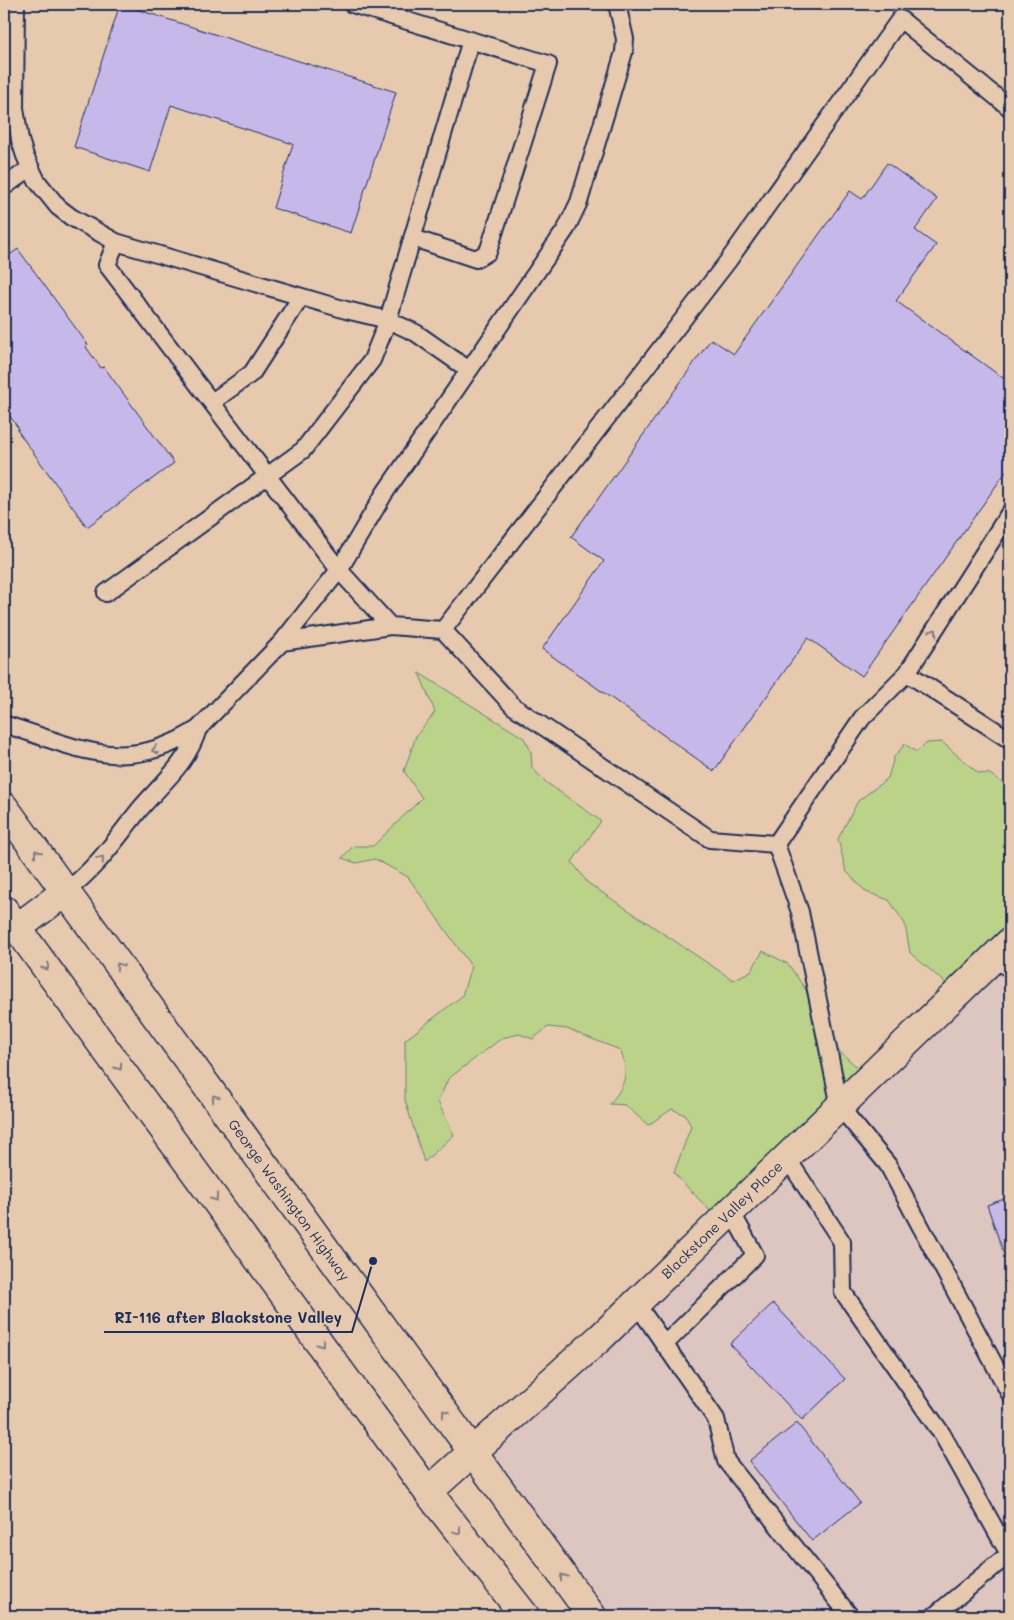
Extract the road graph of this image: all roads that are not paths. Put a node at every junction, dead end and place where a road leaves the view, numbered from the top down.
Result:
1 (16, 4) edge
2 (352, 4) edge
3 (617, 4) edge
4 (471, 40) junction
5 (1010, 108) edge
6 (30, 168) junction
7 (4, 187) edge
8 (413, 238) junction
9 (116, 242) junction
10 (301, 297) junction
11 (388, 320) junction
12 (469, 370) junction
13 (212, 402) junction
14 (268, 475) junction
15 (1010, 512) edge
16 (339, 570) junction
17 (106, 593) dead end
18 (390, 626) junction
19 (443, 630) junction
20 (282, 642) junction
21 (907, 673) junction
22 (4, 724) edge
23 (198, 729) junction
24 (1010, 740) edge
25 (4, 807) edge
26 (776, 844) junction
27 (65, 892) junction
28 (10, 919) edge
29 (1005, 956) edge
30 (840, 1107) junction
31 (787, 1158) junction
32 (731, 1210) junction
33 (636, 1303) junction
34 (664, 1345) junction
35 (1010, 1394) edge
36 (473, 1452) junction
37 (428, 1492) junction
38 (524, 1616) edge
39 (592, 1616) edge
40 (850, 1616) edge
41 (934, 1616) edge

1 - 6 lane
2 - 4 lane
3 - 12 lane
4 - 8 lane
4 - 8 lane
5 - 19 lane
6 - 7 lane
6 - 9 lane
8 - 11 lane
9 - 10 lane
9 - 13 lane
10 - 11 lane
10 - 13 lane
11 - 12 lane
11 - 14 lane
12 - 16 lane
13 - 14 lane
14 - 16 lane
14 - 17 lane
21 -> 15 lane
16 - 18 lane
16 - 20 lane
18 - 19 lane
18 - 20 lane
19 - 26 lane
20 - 23 lane
21 - 24 lane
21 - 26 lane
23 -> 22 lane
27 -> 23 lane
27 -> 25 main road, George Washington Highway
26 - 30 lane
27 - 28 main road
36 -> 27 main road, George Washington Highway
28 -> 37 main road
29 - 30 main road, Blackstone Valley Place
30 - 31 main road, Blackstone Valley Place
30 - 35 lane
31 - 32 main road, Blackstone Valley Place
31 - 41 lane
32 - 33 main road, Blackstone Valley Place
32 - 34 lane
33 - 34 lane
33 - 36 main road, Blackstone Valley Place
34 - 40 lane
36 - 37 main road, Blackstone Valley Place
39 -> 36 main road, George Washington Highway
37 -> 38 main road

